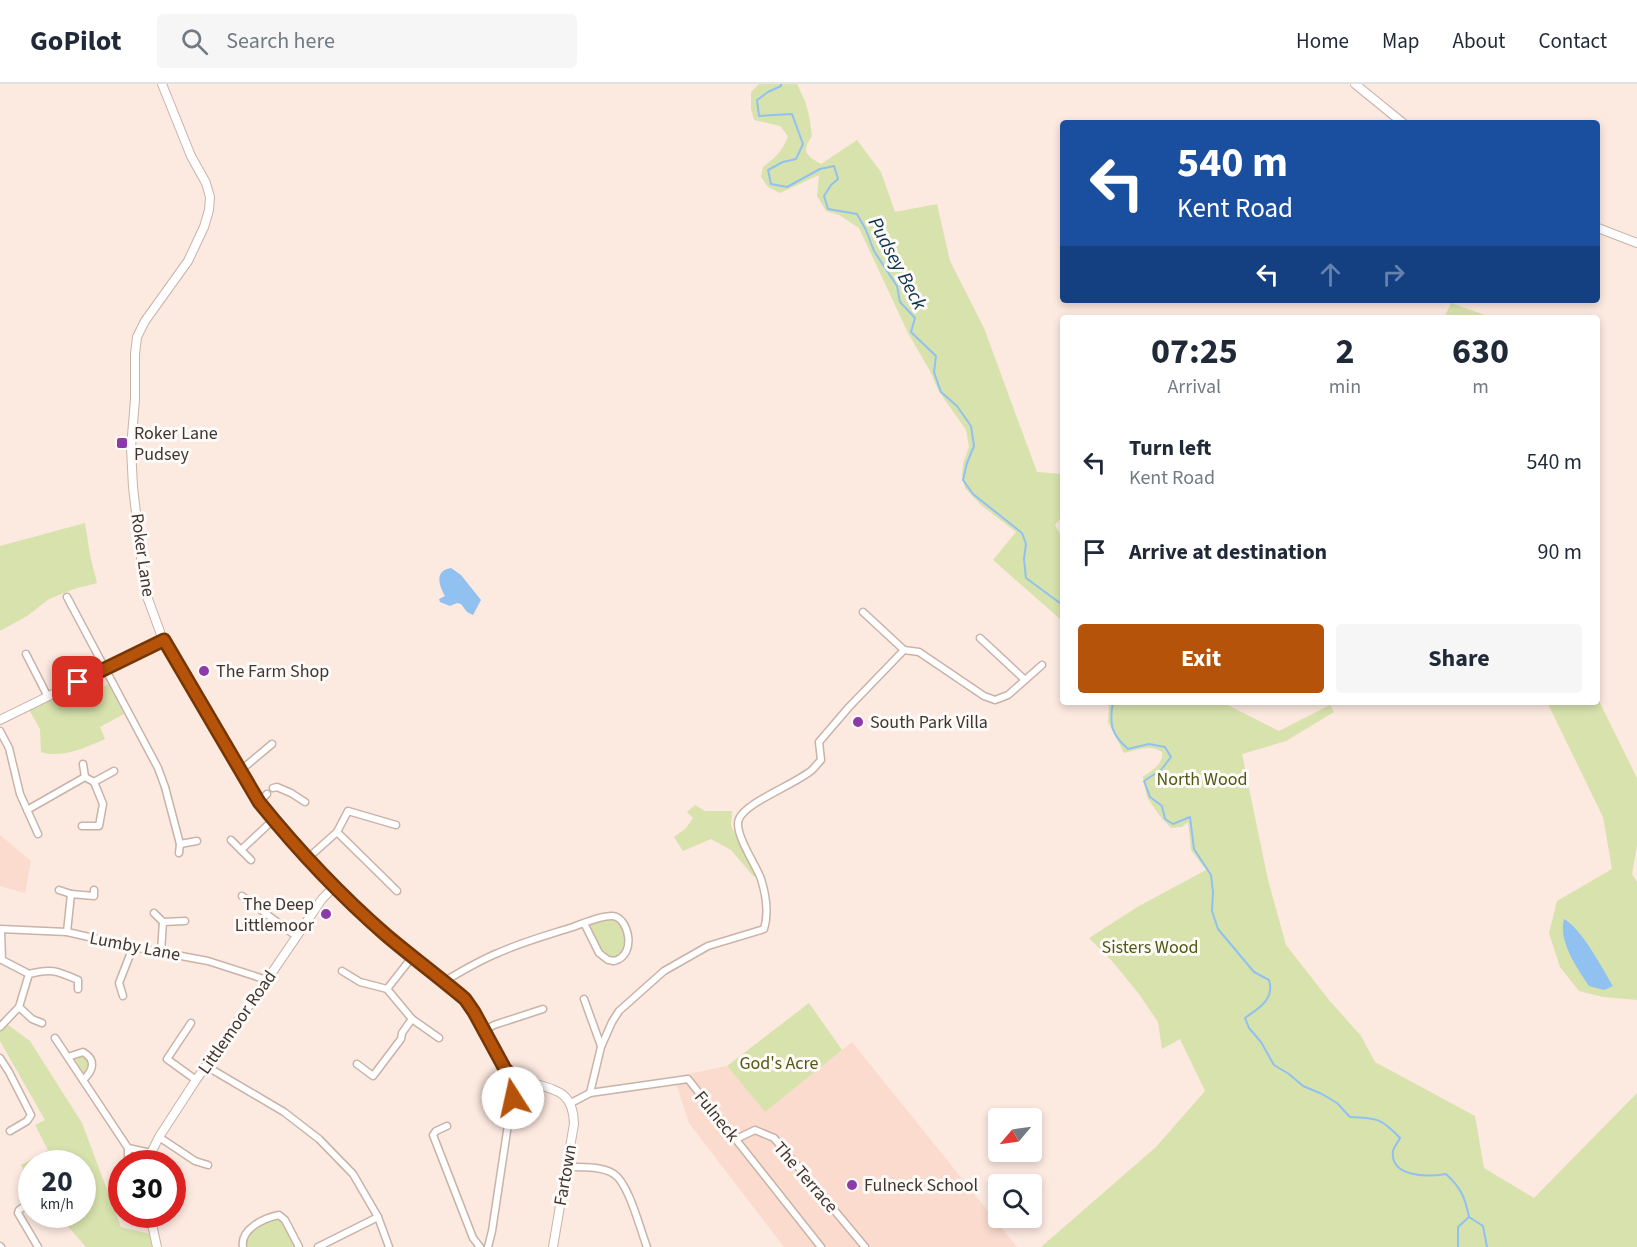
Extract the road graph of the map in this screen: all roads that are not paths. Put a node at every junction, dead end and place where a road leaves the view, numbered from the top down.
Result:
1 (162, 84) edge
2 (1355, 84) edge
3 (1399, 120) edge
4 (1600, 229) edge
5 (1637, 243) edge
6 (68, 597) dead end
7 (863, 612) dead end
8 (980, 638) dead end
9 (164, 640) junction
10 (904, 650) junction
11 (26, 654) dead end
12 (1042, 665) dead end
13 (106, 669) junction
14 (1025, 680) junction
15 (48, 697) junction
16 (0, 720) edge
17 (0, 731) edge
18 (272, 744) dead end
19 (83, 764) dead end
20 (241, 770) junction
21 (114, 771) dead end
22 (85, 777) junction
23 (94, 782) junction
24 (273, 788) dead end
25 (267, 795) dead end
26 (259, 802) junction
27 (305, 802) dead end
28 (27, 810) junction
29 (273, 819) junction
30 (396, 825) dead end
31 (82, 826) dead end
32 (337, 832) junction
33 (38, 834) dead end
34 (231, 840) dead end
35 (197, 841) dead end
36 (180, 844) junction
37 (241, 850) junction
38 (178, 853) dead end
39 (308, 858) junction
40 (251, 860) dead end
41 (335, 886) junction
42 (59, 890) dead end
43 (94, 890) dead end
44 (397, 891) dead end
45 (71, 894) junction
46 (242, 896) dead end
47 (154, 913) dead end
48 (185, 921) dead end
49 (163, 922) junction
50 (584, 923) junction
51 (1, 929) edge
52 (67, 932) junction
53 (296, 936) junction
54 (133, 947) junction
55 (161, 951) junction
56 (413, 956) junction
57 (1, 961) edge
58 (342, 971) dead end
59 (29, 974) junction
60 (83, 974) dead end
61 (78, 980) junction
62 (267, 980) junction
63 (445, 981) junction
64 (78, 989) dead end
65 (387, 989) junction
66 (123, 996) dead end
67 (584, 999) dead end
68 (19, 1006) junction
69 (543, 1010) dead end
70 (412, 1019) junction
71 (42, 1023) dead end
72 (191, 1023) dead end
73 (0, 1027) edge
74 (485, 1030) junction
75 (55, 1038) dead end
76 (439, 1038) dead end
77 (601, 1047) junction
78 (68, 1057) junction
79 (0, 1058) edge
80 (357, 1064) dead end
81 (206, 1066) junction
82 (373, 1076) junction
83 (515, 1078) junction
84 (83, 1080) junction
85 (196, 1080) junction
86 (380, 1081) dead end
87 (590, 1093) junction
88 (571, 1103) junction
89 (447, 1126) dead end
90 (10, 1131) dead end
91 (159, 1137) junction
92 (736, 1138) junction
93 (128, 1148) joint
94 (137, 1150) edge
95 (152, 1150) edge
96 (208, 1165) dead end
97 (567, 1167) junction
98 (378, 1217) junction
99 (27, 1228) edge
100 (153, 1228) edge
101 (38, 1247) edge
102 (157, 1247) edge
103 (243, 1247) edge
104 (299, 1247) edge
105 (318, 1247) edge
106 (389, 1247) edge
107 (480, 1247) edge
108 (488, 1247) edge
109 (553, 1247) edge
110 (647, 1247) edge
111 (821, 1247) edge
112 (865, 1247) edge

1 - 9 street, Roker Lane
2 - 3 street
4 - 5 street
6 - 13 street
7 - 10 street
8 - 14 street
9 - 13 street
9 - 20 street, Roker Lane
10 - 14 street
10 - 77 street
11 - 15 street
12 - 14 street
13 - 15 street
13 - 36 street
15 - 16 street
17 - 28 street
18 - 20 street
19 - 22 street
20 - 26 street, Roker Lane
21 - 23 street
22 - 23 street
22 - 28 street
23 - 31 street
24 - 27 street
25 - 26 street
26 - 29 street, Roker Lane
28 - 33 street
29 - 37 street
29 - 39 street, Roker Lane
30 - 32 street
32 - 39 street
32 - 44 street
34 - 37 street
35 - 36 street
36 - 38 street
37 - 40 street
39 - 41 street, Roker Lane
41 - 53 street, Littlemoor Road
41 - 56 street, Roker Lane
42 - 45 street
43 - 45 street
45 - 52 street
46 - 53 street
47 - 49 street
48 - 49 street
49 - 55 street
50 - 50 street
50 - 63 street
51 - 52 street, Lumby Lane
51 - 57 street
52 - 54 street, Lumby Lane
53 - 62 street, Littlemoor Road
54 - 55 street, Lumby Lane
54 - 66 street
55 - 62 street, Lumby Lane
56 - 63 street, Roker Lane
56 - 65 street
57 - 59 street
58 - 65 street
59 - 61 street
59 - 68 street
60 - 61 street
61 - 64 street
62 - 81 street, Littlemoor Road
63 - 74 street, Roker Lane
65 - 70 street
67 - 77 street
68 - 71 street
68 - 73 street
69 - 74 street
70 - 76 street
70 - 82 street
72 - 85 street
74 - 83 street, Roker Lane
75 - 78 street
77 - 87 street
78 - 84 street
78 - 84 street
79 - 90 street
80 - 82 street
81 - 85 street, Littlemoor Road
81 - 98 street
82 - 86 street
83 - 88 street
83 - 108 street
84 - 93 street
85 - 91 street, Littlemoor Road
87 - 88 street, Fulneck
87 - 92 street, Fulneck
88 - 97 street, Fartown
89 - 107 street
91 - 95 street, Littlemoor Road
91 - 96 street
92 - 111 street, Fulneck
92 - 112 street, The Terrace
93 - 94 street
97 - 109 street, Fartown
97 - 110 street
98 - 105 street
98 - 106 street
99 - 101 street
100 - 102 street
103 - 104 street

